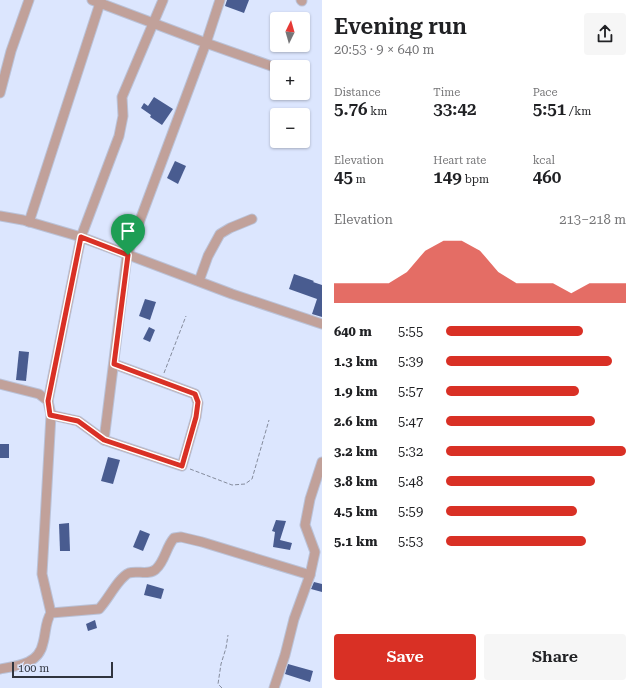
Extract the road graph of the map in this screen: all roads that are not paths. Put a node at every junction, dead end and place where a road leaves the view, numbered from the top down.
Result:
1 (29, 0) edge
2 (163, 0) edge
3 (220, 0) edge
4 (97, 1) edge
5 (153, 23) junction
6 (206, 43) junction
7 (270, 66) edge
8 (0, 93) edge
9 (0, 216) edge
10 (252, 219) dead end
11 (29, 222) junction
12 (81, 237) junction
13 (128, 255) junction
14 (199, 281) junction
15 (322, 324) edge
16 (114, 364) junction
17 (0, 384) edge
18 (48, 401) junction
19 (50, 415) junction
20 (104, 440) junction
21 (322, 462) edge
22 (310, 575) junction
23 (51, 613) junction
24 (0, 669) edge
25 (274, 688) edge

1 - 8 street
2 - 5 street
3 - 6 street
4 - 5 street
4 - 11 street
5 - 6 street
5 - 12 street
6 - 7 street
6 - 13 street
9 - 11 street
10 - 14 street
11 - 12 street
12 - 13 street
12 - 18 street
13 - 14 street
13 - 16 street
14 - 15 street
16 - 20 street
16 - 20 street
17 - 18 street
18 - 19 street
19 - 20 street
19 - 23 street
21 - 22 street
22 - 23 street
22 - 25 street
23 - 24 street

